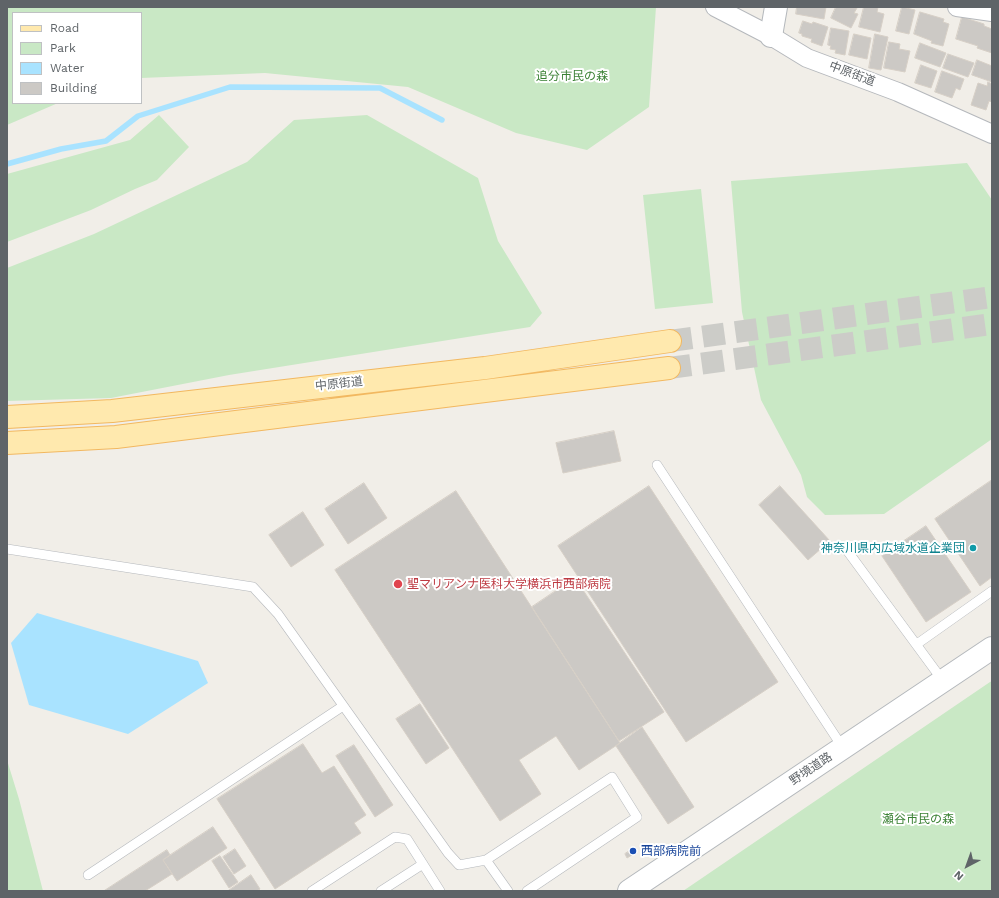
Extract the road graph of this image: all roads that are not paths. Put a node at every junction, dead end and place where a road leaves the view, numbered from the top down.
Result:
1 (715, 7) edge
2 (776, 7) edge
3 (957, 7) edge
4 (992, 12) edge
5 (771, 36) junction
6 (992, 134) edge
7 (670, 341) tunnel mouth
8 (669, 368) tunnel mouth
9 (7, 417) edge
10 (7, 443) edge
11 (657, 465) dead end
12 (7, 549) edge
13 (846, 549) dead end
14 (992, 591) edge
15 (917, 644) junction
16 (992, 648) edge
17 (943, 681) junction
18 (343, 706) junction
19 (843, 748) junction
20 (486, 860) junction
21 (423, 864) junction
22 (88, 875) dead end
23 (312, 891) edge
24 (381, 891) edge
25 (440, 891) edge
26 (508, 891) edge
27 (527, 891) edge
28 (629, 891) edge

1 - 5 street, 中原街道
2 - 5 street
3 - 4 street
5 - 6 street, 中原街道
7 - 9 main road, 中原街道
8 - 10 main road, 中原街道
11 - 19 lane
12 - 18 lane
13 - 15 lane
14 - 15 lane
15 - 17 lane
16 - 17 street, 野境道路
17 - 19 street, 野境道路
18 - 20 lane
18 - 22 lane
19 - 28 street, 野境道路
20 - 26 lane
20 - 27 lane
21 - 23 lane
21 - 24 lane
21 - 25 lane

